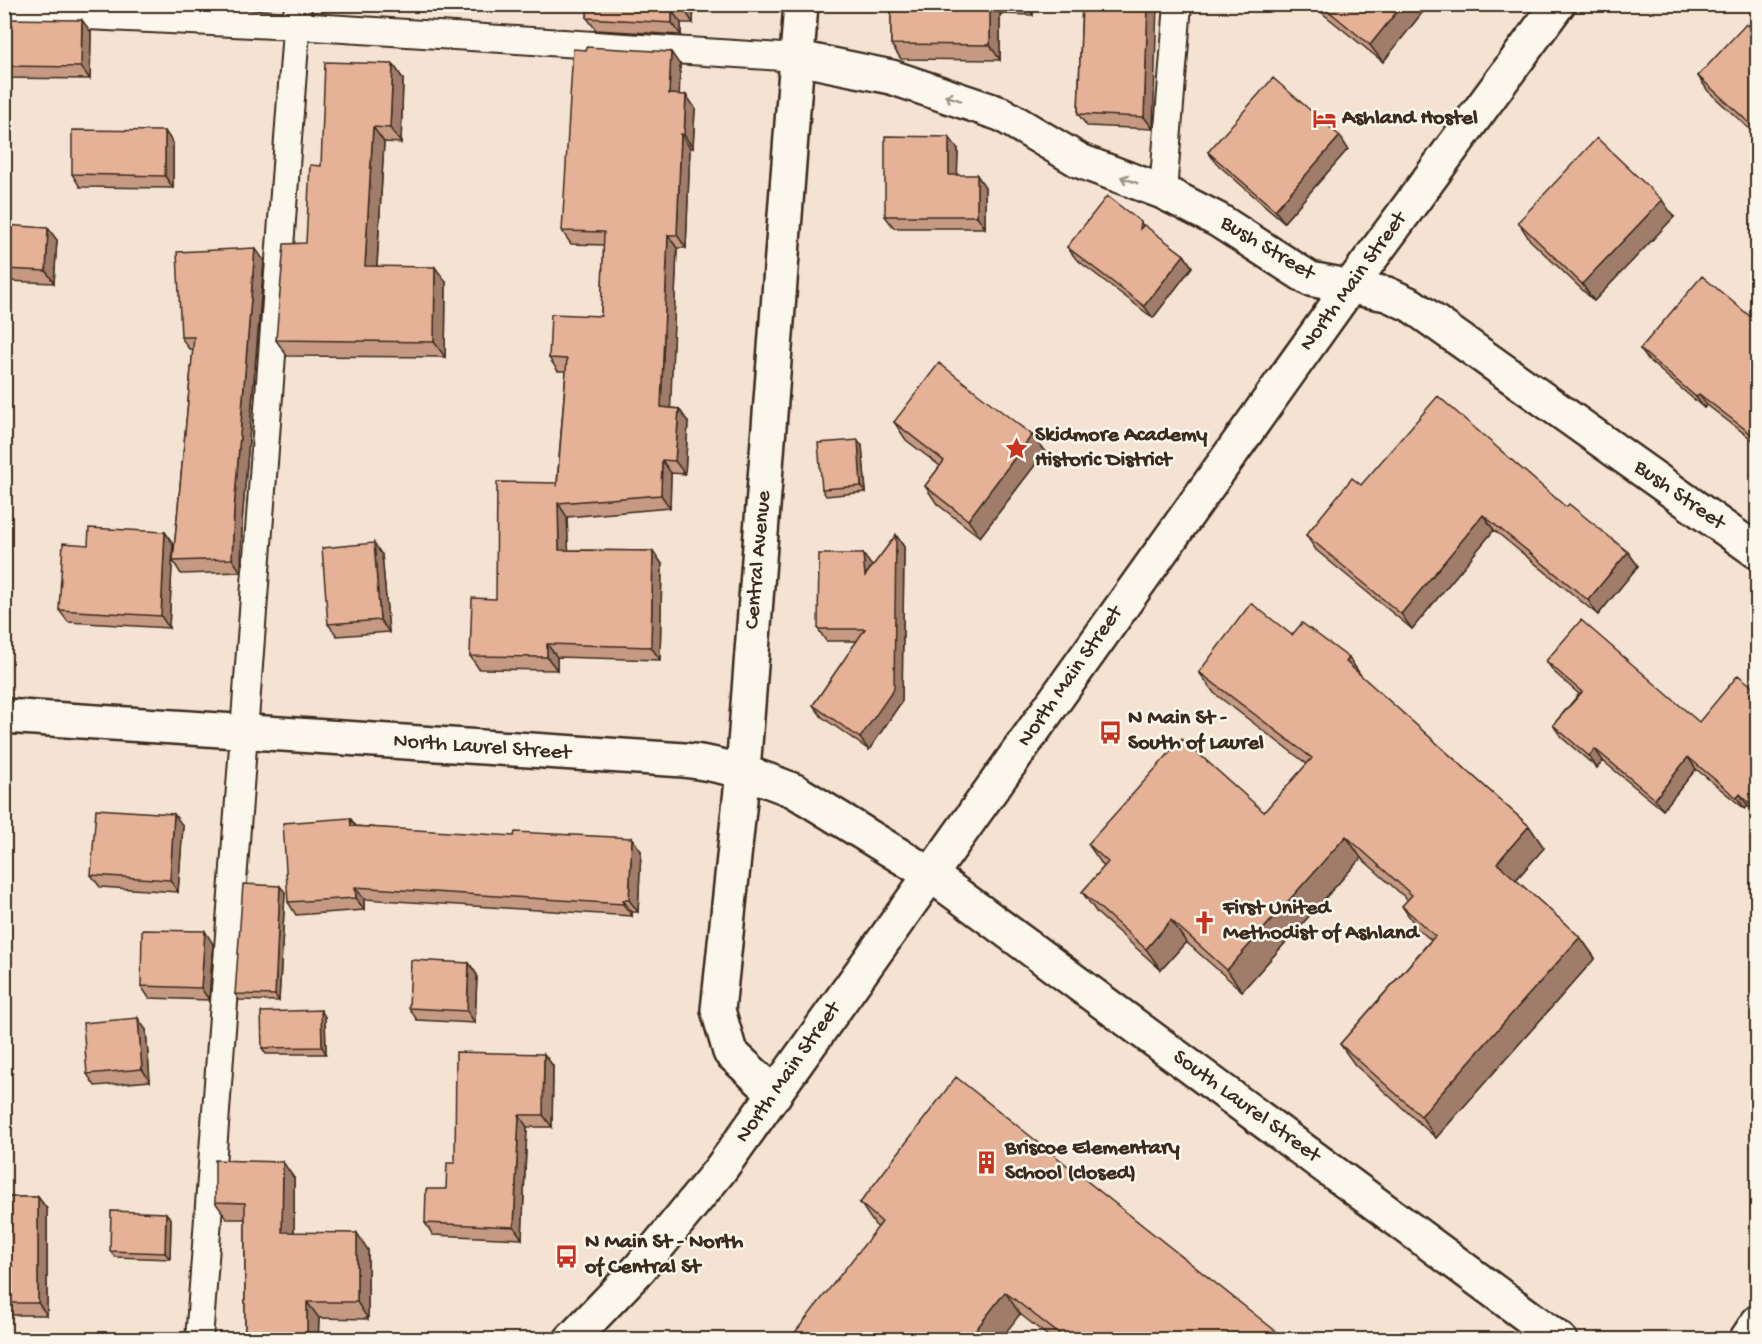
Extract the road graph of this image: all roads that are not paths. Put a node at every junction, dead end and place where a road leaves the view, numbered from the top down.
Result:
1 (801, 4) edge
2 (1178, 4) edge
3 (1558, 4) edge
4 (4, 12) edge
5 (298, 15) edge
6 (798, 58) junction
7 (1163, 192) junction
8 (1349, 288) junction
9 (1758, 552) edge
10 (4, 716) edge
11 (244, 733) junction
12 (743, 771) junction
13 (931, 875) junction
14 (775, 1094) junction
15 (1758, 1322) edge
16 (199, 1340) edge
17 (571, 1340) edge
18 (1560, 1340) edge
19 (1746, 1340) edge

1 - 6 street, Central Avenue
2 - 7 lane
3 - 8 street, North Main Street
4 - 5 lane
5 - 6 lane
5 - 11 lane
7 -> 6 street, Bush Street
6 - 12 street, Central Avenue
7 - 8 street, Bush Street
8 - 9 street, Bush Street
8 - 13 street, North Main Street
10 - 11 street, North Laurel Street
11 - 12 street, North Laurel Street
11 - 16 lane
12 - 13 street, North Laurel Street
12 - 14 street, Central Avenue
13 - 14 street, North Main Street
13 - 18 street, South Laurel Street
14 - 17 street, North Main Street
15 - 19 street

